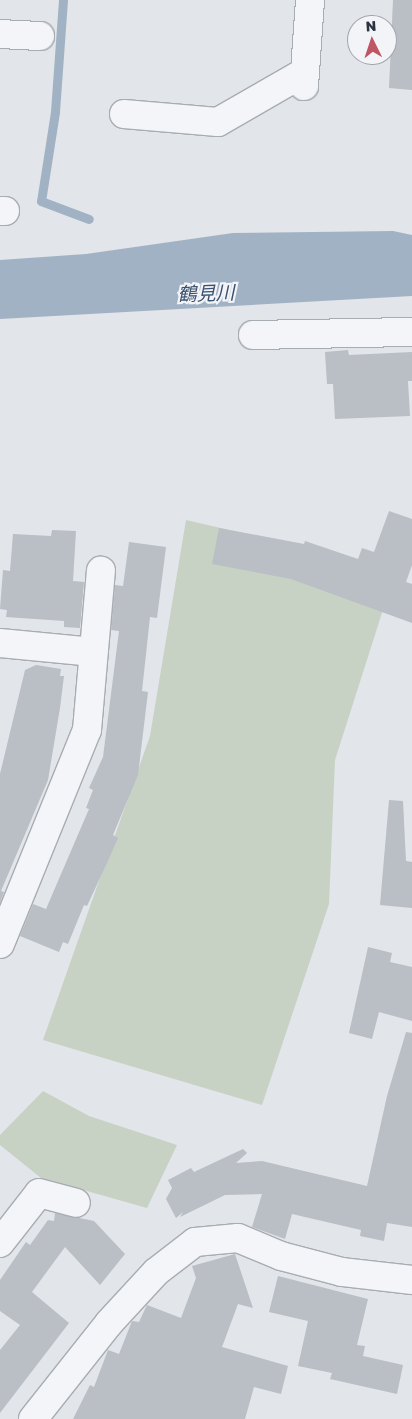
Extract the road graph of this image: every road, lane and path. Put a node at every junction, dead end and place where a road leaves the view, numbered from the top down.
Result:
1 (310, 0) edge
2 (0, 34) edge
3 (40, 36) dead end
4 (124, 114) dead end
5 (412, 332) edge
6 (253, 335) dead end
7 (101, 571) dead end
8 (0, 643) edge
9 (94, 652) junction
10 (0, 944) edge
11 (76, 1203) dead end
12 (5, 1228) edge
13 (412, 1280) edge
14 (33, 1419) edge

1 - 4 street
2 - 3 street
5 - 6 street
7 - 9 street
8 - 9 street
9 - 10 street
11 - 12 street
13 - 14 street

